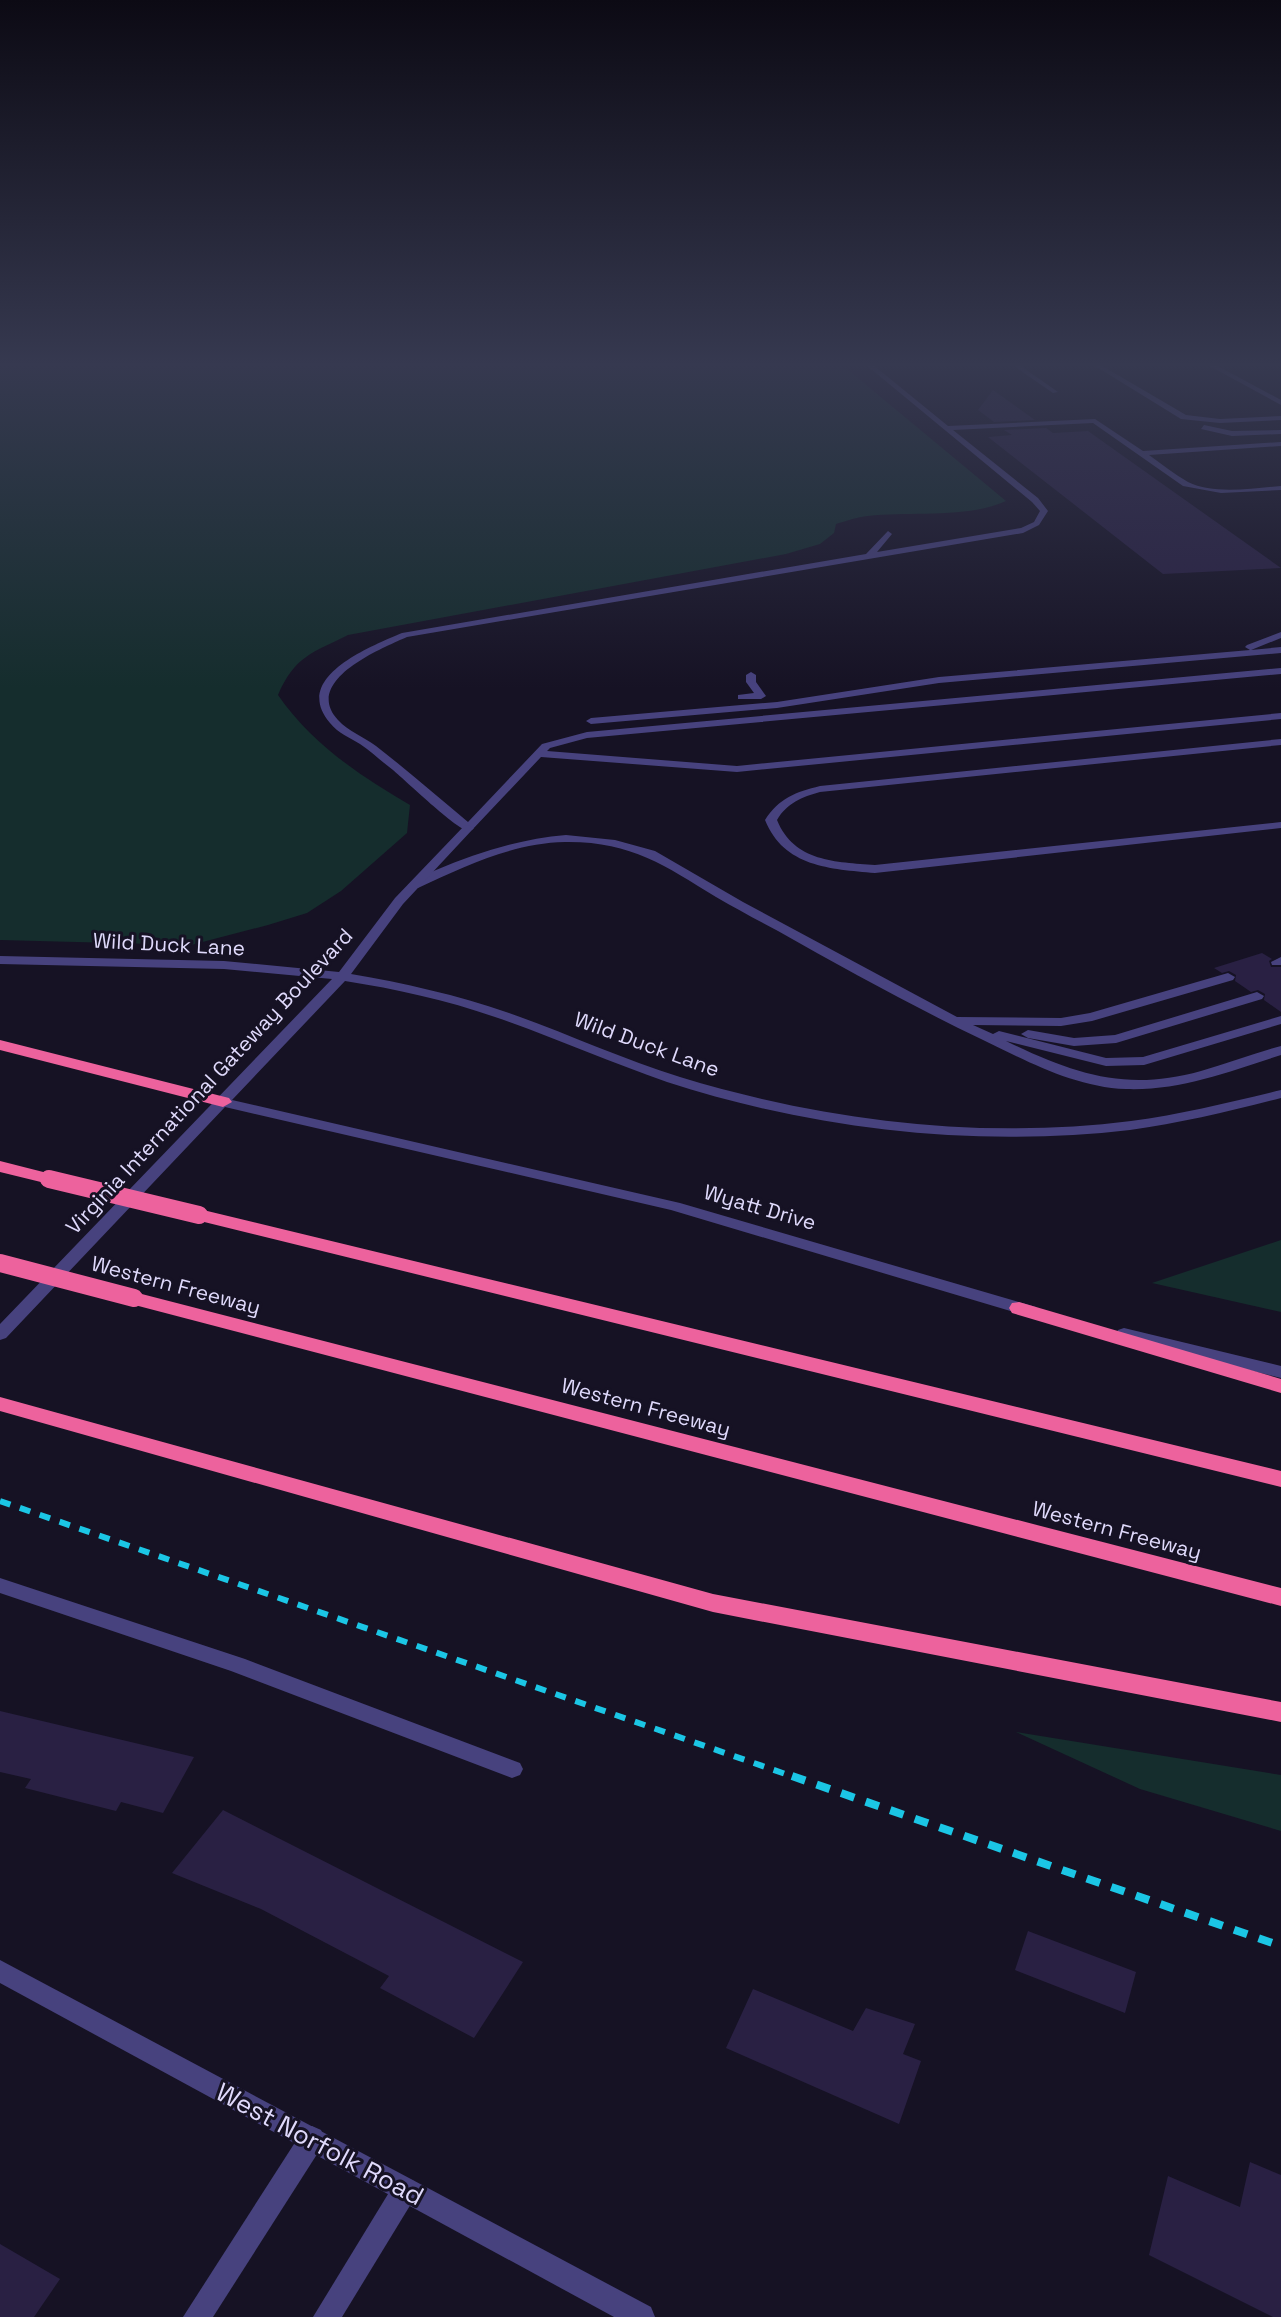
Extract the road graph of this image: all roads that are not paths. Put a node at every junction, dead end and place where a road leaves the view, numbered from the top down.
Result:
1 (1001, 472) edge
2 (1169, 472) edge
3 (1281, 488) edge
4 (888, 534) dead end
5 (871, 555) junction
6 (1281, 635) edge
7 (1281, 645) edge
8 (1276, 650) edge
9 (1229, 654) junction
10 (1281, 656) edge
11 (1281, 663) edge
12 (1281, 671) edge
13 (751, 675) dead end
14 (820, 698) junction
15 (1281, 716) edge
16 (591, 721) junction
17 (578, 727) junction
18 (1281, 742) edge
19 (542, 750) junction
20 (1281, 825) edge
21 (468, 828) junction
22 (414, 885) junction
23 (0, 960) edge
24 (343, 975) junction
25 (1228, 977) dead end
26 (1257, 996) dead end
27 (1281, 1020) edge
28 (952, 1021) junction
29 (0, 1045) edge
30 (1281, 1050) edge
31 (1281, 1094) edge
32 (223, 1102) junction
33 (0, 1166) edge
34 (0, 1263) edge
35 (1019, 1308) junction
36 (0, 1334) edge
37 (1281, 1372) edge
38 (1281, 1386) edge
39 (0, 1404) edge
40 (1281, 1479) edge
41 (0, 1586) edge
42 (1281, 1597) edge
43 (1281, 1712) edge
44 (512, 1769) dead end
45 (0, 1971) edge
46 (312, 2139) junction
47 (405, 2190) junction
48 (197, 2317) edge
49 (327, 2317) edge
50 (641, 2317) edge

1 - 5 street
2 - 3 street
4 - 5 street
5 - 21 street
6 - 9 street
7 - 8 street
8 - 9 street
9 - 14 street
10 - 14 street
11 - 17 street
12 - 19 street
13 - 16 street
14 - 16 street
15 - 19 street
16 - 17 street, Virginia International Gateway Boulevard
17 - 19 street, Virginia International Gateway Boulevard
18 - 20 street
19 - 21 street, Virginia International Gateway Boulevard
21 - 22 street, Virginia International Gateway Boulevard
22 - 24 street, Virginia International Gateway Boulevard
22 - 28 street
23 - 24 street, Wild Duck Lane
24 - 31 street, Wild Duck Lane
24 - 32 street, Virginia International Gateway Boulevard
25 - 28 street
26 - 28 street
27 - 28 street
28 - 30 street
29 - 32 highway
32 - 35 street, Wyatt Drive
32 - 36 street, Virginia International Gateway Boulevard
33 - 40 highway, bridge
34 - 42 highway, Western Freeway, bridge
35 - 37 street, Wyatt Drive
35 - 38 highway
39 - 43 highway
41 - 44 street
45 - 46 street, West Norfolk Road
46 - 47 street, West Norfolk Road
46 - 48 street
47 - 49 street
47 - 50 street, West Norfolk Road

